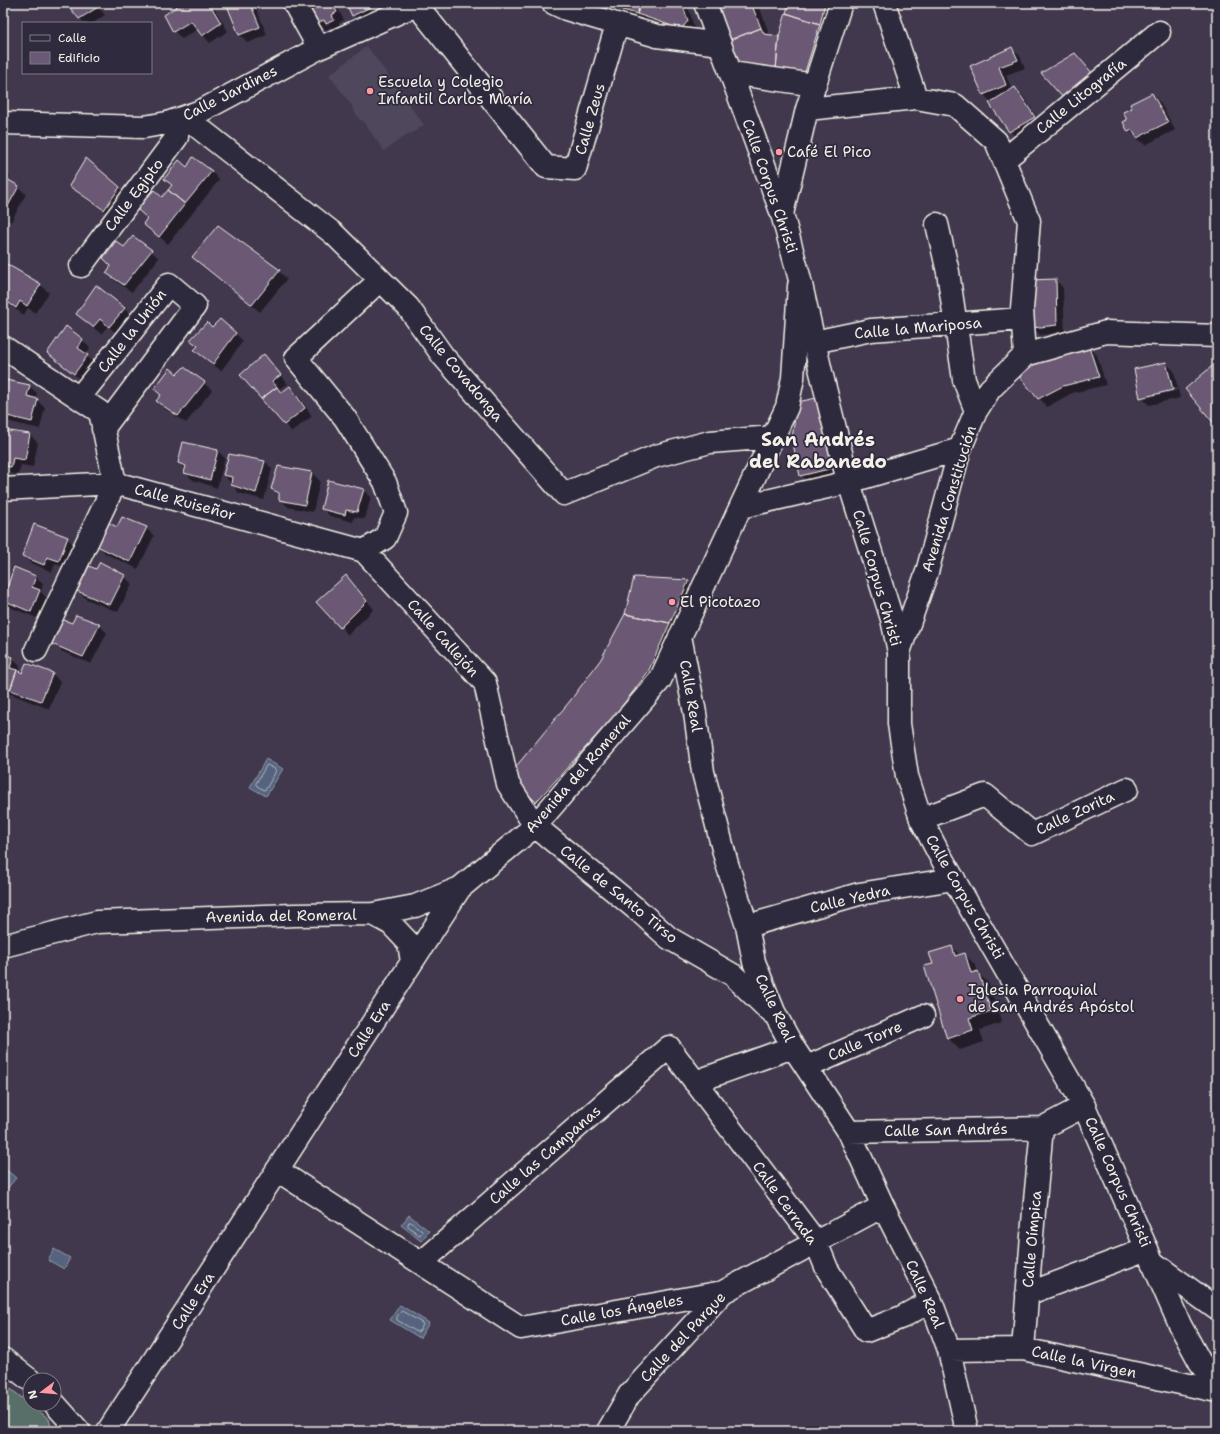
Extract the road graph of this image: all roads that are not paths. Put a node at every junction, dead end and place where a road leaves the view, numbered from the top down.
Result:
1 (294, 3) edge
2 (553, 3) edge
3 (705, 3) edge
4 (841, 3) edge
5 (884, 3) edge
6 (418, 4) edge
7 (616, 24) junction
8 (1159, 32) dead end
9 (720, 44) junction
10 (319, 48) junction
11 (731, 73) junction
12 (815, 85) junction
13 (916, 98) junction
14 (807, 109) junction
15 (182, 118) junction
16 (3, 123) edge
17 (1004, 160) junction
18 (782, 214) junction
19 (937, 224) dead end
20 (81, 266) dead end
21 (799, 276) junction
22 (380, 280) junction
23 (1022, 319) junction
24 (956, 324) junction
25 (1217, 336) edge
26 (814, 342) junction
27 (3, 348) edge
28 (1025, 355) junction
29 (821, 372) junction
30 (793, 378) junction
31 (79, 398) junction
32 (976, 411) junction
33 (103, 429) junction
34 (774, 436) junction
35 (960, 449) junction
36 (848, 482) junction
37 (116, 483) junction
38 (3, 489) edge
39 (741, 507) junction
40 (364, 551) junction
41 (920, 592) junction
42 (887, 602) junction
43 (680, 636) junction
44 (36, 650) dead end
45 (899, 652) junction
46 (1128, 789) dead end
47 (921, 819) junction
48 (535, 826) junction
49 (954, 879) junction
50 (460, 888) junction
51 (373, 914) junction
52 (747, 926) junction
53 (6, 944) edge
54 (412, 962) junction
55 (924, 1016) dead end
56 (779, 1020) junction
57 (793, 1047) junction
58 (669, 1048) joint
59 (807, 1067) junction
60 (695, 1082) junction
61 (1084, 1106) junction
62 (1042, 1128) junction
63 (849, 1132) junction
64 (278, 1170) junction
65 (883, 1206) junction
66 (816, 1242) junction
67 (1150, 1256) junction
68 (421, 1264) junction
69 (722, 1292) junction
70 (1027, 1294) junction
71 (931, 1301) junction
72 (1217, 1309) edge
73 (1023, 1349) junction
74 (949, 1350) junction
75 (3, 1359) edge
76 (22, 1374) edge
77 (1217, 1384) edge
78 (1217, 1391) edge
79 (62, 1412) edge
80 (80, 1431) edge
81 (108, 1431) edge
82 (608, 1431) edge
83 (967, 1431) edge

1 - 10 street
2 - 7 street
3 - 9 street, Calle Corpus Christi
4 - 12 street
5 - 13 street
6 - 7 street, Calle Zeus
6 - 10 street, Calle Jardines
7 - 9 street
8 - 17 street, Calle Litografía
9 - 11 street, Calle Corpus Christi
10 - 15 street, Calle Jardines
11 - 12 street
11 - 18 street, Calle Corpus Christi
12 - 14 street
13 - 14 street
13 - 17 street
14 - 18 street
15 - 16 street, Calle Jardines
15 - 20 street, Calle Egipto
15 - 22 street, Calle Covadonga
17 - 23 street
18 - 21 street, Calle Corpus Christi
19 - 24 street
21 - 26 street, Calle Corpus Christi
21 - 30 street, Avenida del Romeral
22 - 34 street, Calle Covadonga
22 - 40 street
23 - 24 street, Calle la Mariposa
23 - 28 street
24 - 26 street, Calle la Mariposa
24 - 32 street
25 - 28 street, Avenida Constitución
26 - 29 street, Calle Corpus Christi
27 - 31 street
28 - 32 street, Avenida Constitución
29 - 30 street
29 - 36 street, Calle Corpus Christi
30 - 34 street, Avenida del Romeral
31 - 33 street
31 - 33 street, Calle la Unión
32 - 35 street, Avenida Constitución
33 - 37 street
34 - 39 street, Avenida del Romeral
35 - 36 street
35 - 41 street, Avenida Constitución
36 - 39 street
36 - 42 street, Calle Corpus Christi
37 - 38 street, Calle Ruiseñor
37 - 40 street, Calle Ruiseñor
37 - 44 street
39 - 43 street, Avenida del Romeral
40 - 48 street, Calle Callejón
41 - 42 street, Avenida Constitución
41 - 45 street, Avenida Constitución
42 - 45 street, Calle Corpus Christi
43 - 48 street, Avenida del Romeral
43 - 52 street, Calle Real
45 - 47 street, Calle Corpus Christi
46 - 47 street, Calle Zorita
47 - 49 street, Calle Corpus Christi
48 - 50 street, Avenida del Romeral
48 - 56 street, Calle de Santo Tirso
49 - 52 street, Calle Yedra
49 - 61 street, Calle Corpus Christi
50 - 51 street, Avenida del Romeral
50 - 54 street, Calle Era
51 - 53 street, Avenida del Romeral
51 - 54 street
52 - 56 street, Calle Real
54 - 64 street, Calle Era
55 - 59 street, Calle Torre
56 - 57 street, Calle Real
57 - 59 street, Calle Real
57 - 60 street
58 - 60 street, Calle Cerrada
58 - 68 street, Calle las Campanas
59 - 63 street, Calle Real
60 - 66 street, Calle Cerrada
61 - 62 street
61 - 67 street, Calle Corpus Christi
62 - 63 street, Calle San Andrés
62 - 70 street, Calle Oímpica
63 - 65 street, Calle Real
64 - 68 street
64 - 81 street, Calle Era
65 - 66 street, Calle del Parque
65 - 71 street, Calle Real
66 - 69 street, Calle del Parque
66 - 71 street, Calle Cerrada
67 - 70 street
67 - 72 street
67 - 77 street, Calle Corpus Christi
68 - 69 street, Calle los Ángeles
69 - 82 street, Calle del Parque
70 - 73 street, Calle Oímpica
71 - 74 street, Calle Real
73 - 74 street, Calle la Virgen
73 - 78 street, Calle la Virgen
74 - 83 street, Calle Real
75 - 76 street
79 - 80 street

